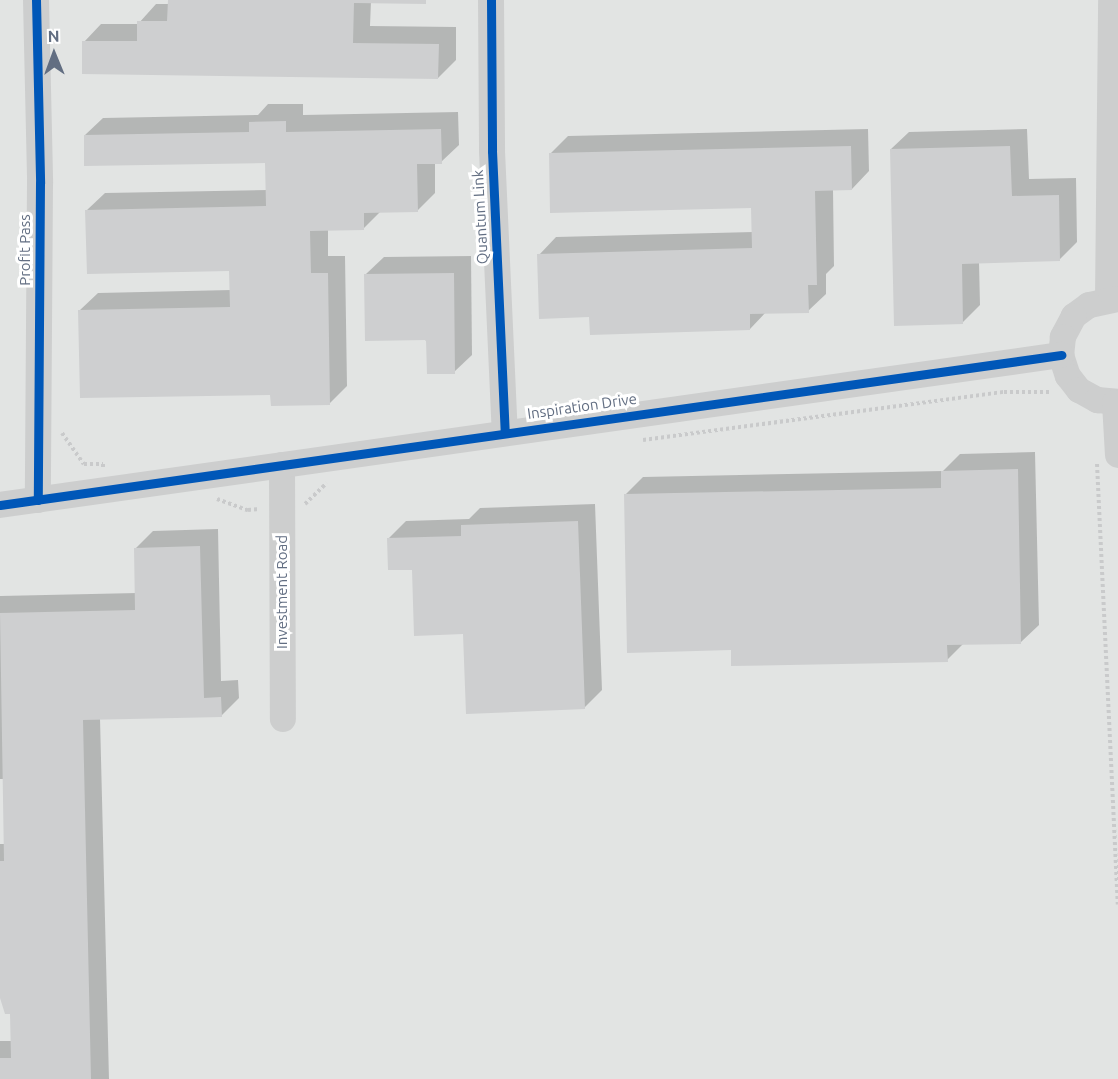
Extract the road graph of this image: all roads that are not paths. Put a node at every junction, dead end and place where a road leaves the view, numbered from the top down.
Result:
1 (36, 0) edge
2 (491, 0) edge
3 (1111, 0) edge
4 (1113, 299) edge
5 (1061, 355) junction
6 (1117, 402) edge
7 (505, 432) junction
8 (1107, 454) edge
9 (282, 465) junction
10 (38, 500) junction
11 (0, 505) edge
12 (283, 719) dead end

1 - 10 street, Profit Pass
2 - 7 street, Quantum Link
3 - 4 street
4 - 5 street
5 - 6 street
5 - 7 street, Inspiration Drive
6 - 8 street
7 - 9 street, Inspiration Drive
9 - 10 street, Inspiration Drive
9 - 12 street, Investment Road
10 - 11 street, Inspiration Drive

